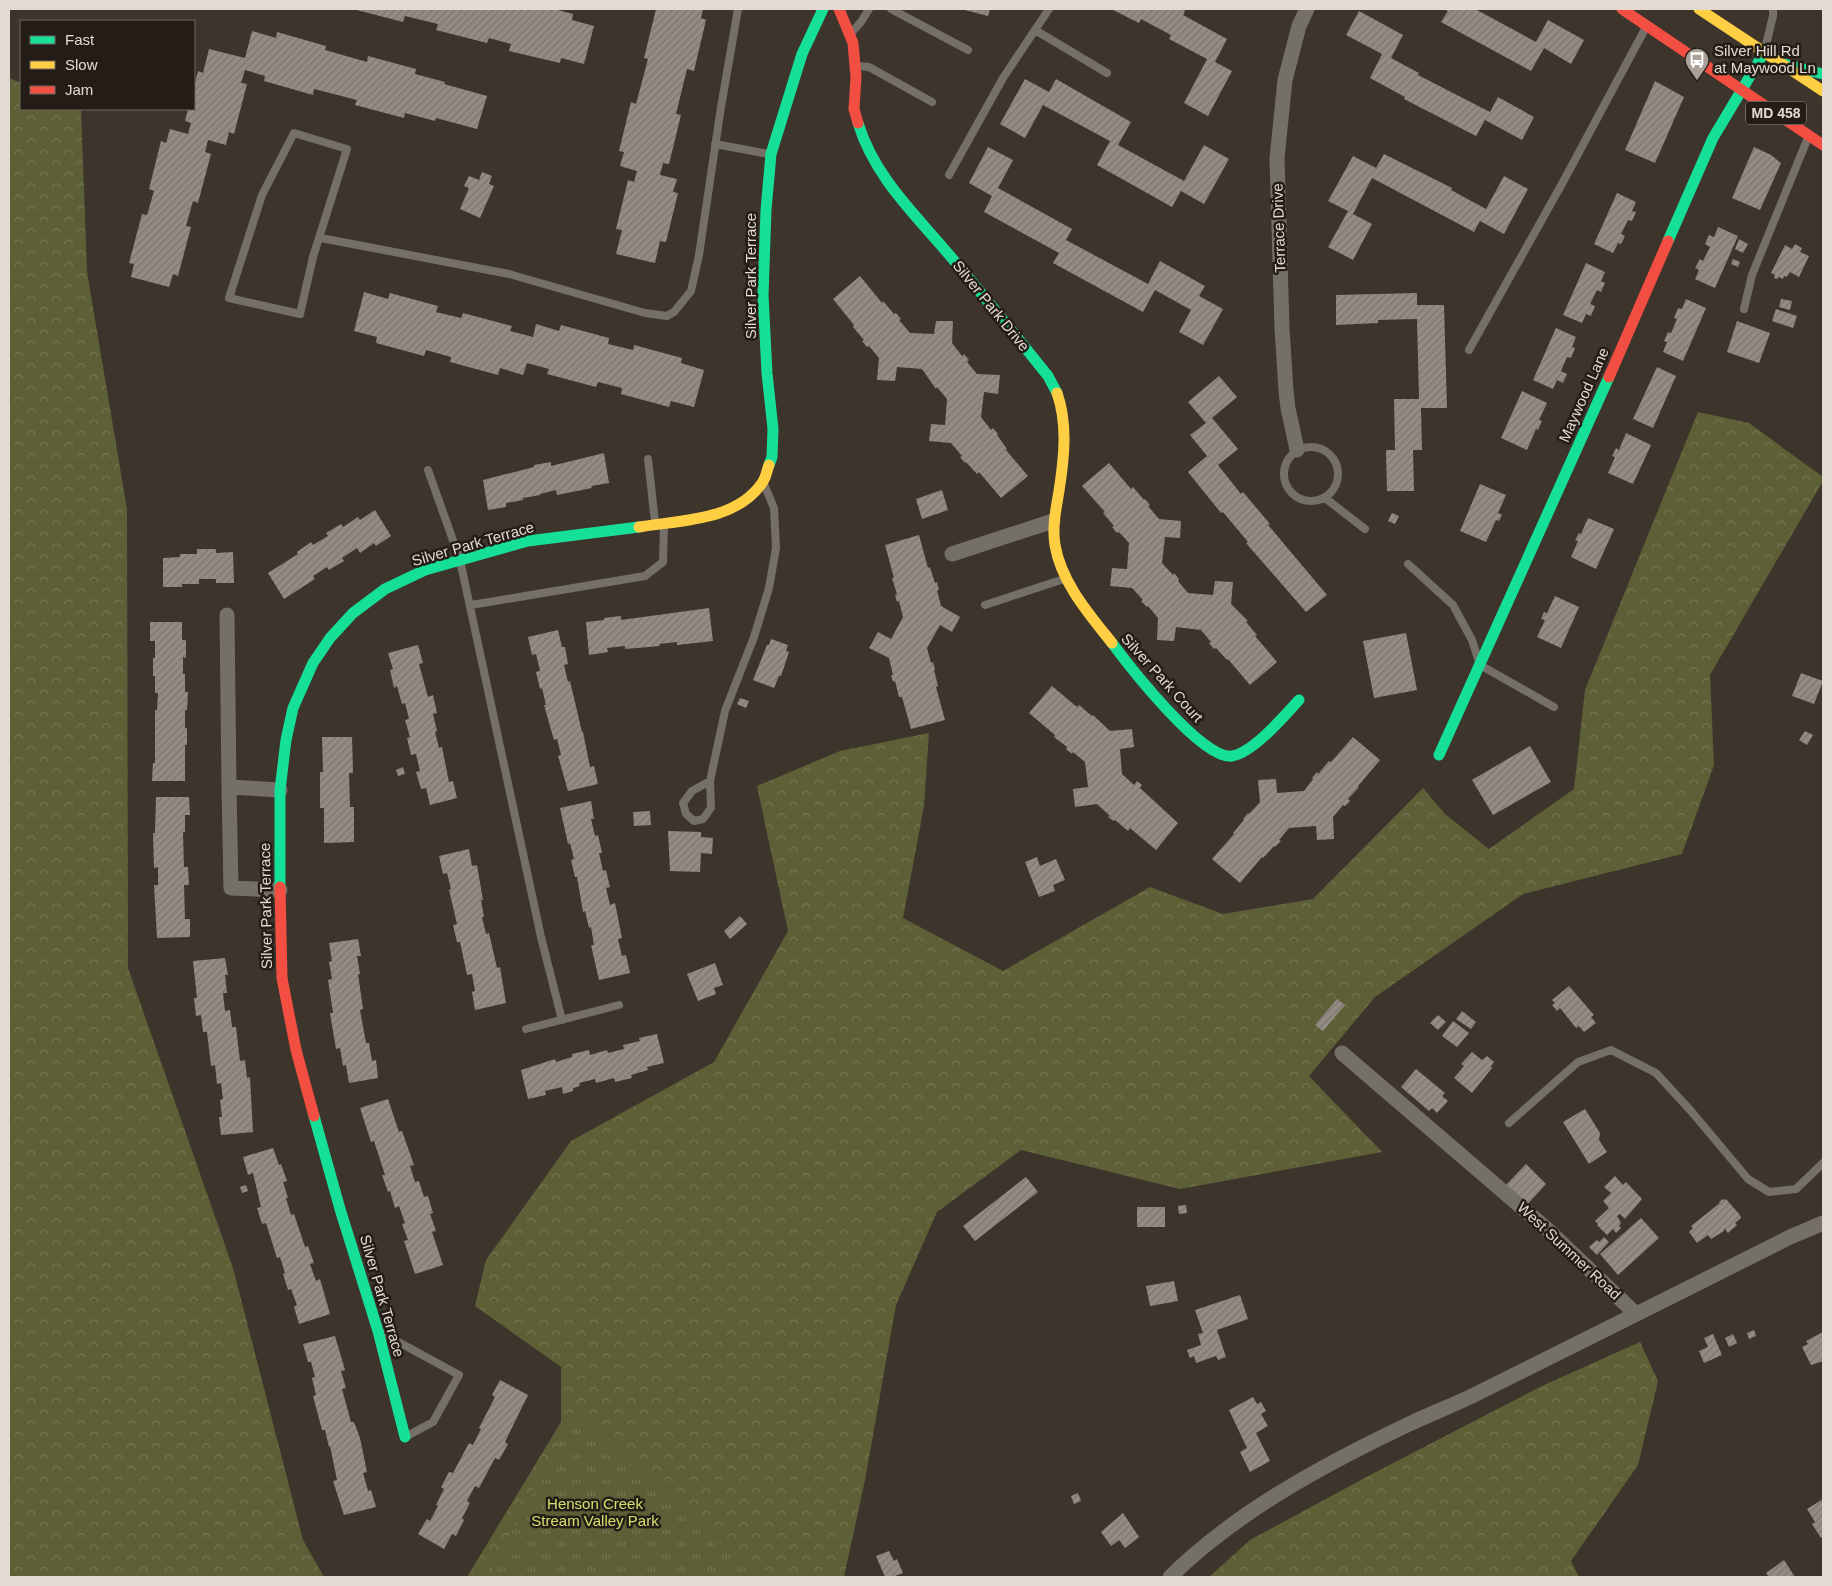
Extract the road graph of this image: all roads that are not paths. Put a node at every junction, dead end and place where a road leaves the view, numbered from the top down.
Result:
1 (738, 9) edge
2 (822, 9) edge
3 (839, 9) edge
4 (869, 9) edge
5 (891, 9) edge
6 (1049, 9) edge
7 (1307, 9) edge
8 (1622, 9) edge
9 (1699, 9) edge
10 (1773, 9) edge
11 (1647, 25) junction
12 (1035, 30) junction
13 (849, 34) junction
14 (968, 50) dead end
15 (1765, 51) junction
16 (1784, 64) junction
17 (855, 66) junction
18 (1107, 73) dead end
19 (1823, 74) edge
20 (1742, 90) junction
21 (1823, 91) edge
22 (932, 102) dead end
23 (1809, 135) junction
24 (715, 144) junction
25 (1823, 145) edge
26 (771, 154) junction
27 (949, 174) dead end
28 (321, 238) junction
29 (1744, 309) dead end
30 (1470, 350) dead end
31 (1297, 450) junction
32 (648, 459) dead end
33 (428, 470) dead end
34 (763, 482) junction
35 (1325, 498) junction
36 (1053, 521) junction
37 (659, 524) junction
38 (1365, 529) dead end
39 (952, 554) dead end
40 (460, 560) junction
41 (1408, 564) dead end
42 (1066, 578) junction
43 (471, 605) junction
44 (985, 605) dead end
45 (227, 615) dead end
46 (1480, 665) junction
47 (1299, 700) dead end
48 (1554, 707) dead end
49 (1439, 755) dead end
50 (710, 781) junction
51 (229, 787) junction
52 (280, 790) junction
53 (280, 890) junction
54 (619, 1005) dead end
55 (562, 1020) junction
56 (526, 1029) dead end
57 (1342, 1053) dead end
58 (1509, 1123) dead end
59 (1823, 1163) edge
60 (1823, 1223) edge
61 (1636, 1314) junction
62 (378, 1331) junction
63 (405, 1437) joint
64 (1170, 1577) edge

1 - 24 lane
2 - 26 main road, Silver Park Terrace
3 - 13 main road, Silver Park Drive
4 - 13 lane
5 - 14 lane
6 - 12 lane
7 - 31 street, Terrace Drive
8 - 11 main road, MD 458
9 - 15 main road, MD 458
10 - 15 lane
11 - 20 main road, MD 458
11 - 30 lane
12 - 18 lane
12 - 27 lane
13 - 17 main road, Silver Park Drive
15 - 16 main road, MD 458
15 - 20 main road, Maywood Lane
16 - 19 main road
16 - 21 main road, MD 458
17 - 22 lane
17 - 36 main road, Silver Park Drive
20 - 23 main road, MD 458
20 - 46 main road, Maywood Lane
23 - 25 main road, MD 458
23 - 29 lane
24 - 26 lane
24 - 28 lane
26 - 34 main road, Silver Park Terrace
28 - 28 lane
31 - 35 lane
31 - 35 lane
32 - 37 lane
33 - 40 lane
34 - 37 main road, Silver Park Terrace
34 - 50 lane
35 - 38 lane
36 - 39 street
36 - 42 main road, Silver Park Court
37 - 40 main road, Silver Park Terrace
37 - 43 lane
40 - 43 lane
40 - 52 main road, Silver Park Terrace
41 - 46 lane
42 - 44 lane
42 - 47 main road, Silver Park Court
43 - 55 lane
45 - 51 street
46 - 48 lane
46 - 49 main road, Maywood Lane
50 - 50 lane
51 - 52 street
51 - 53 street
52 - 53 main road, Silver Park Terrace
53 - 62 main road, Silver Park Terrace
54 - 55 lane
55 - 56 lane
57 - 61 street, West Summer Road
58 - 59 lane
60 - 61 street
61 - 64 street
62 - 63 main road, Silver Park Terrace
62 - 63 lane

